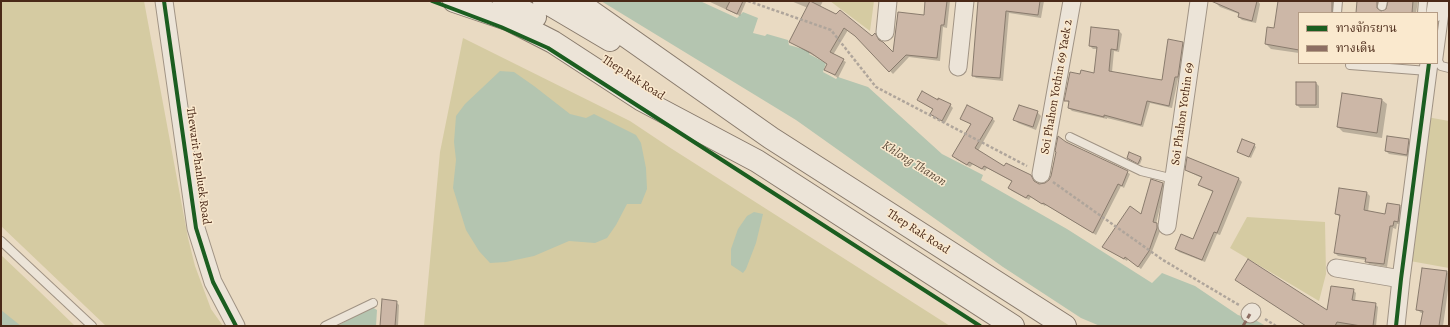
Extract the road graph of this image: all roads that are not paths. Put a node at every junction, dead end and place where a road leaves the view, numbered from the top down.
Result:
1 (164, 1) edge
2 (454, 1) edge
3 (504, 1) edge
4 (544, 1) edge
5 (576, 1) edge
6 (888, 1) edge
7 (965, 1) edge
8 (1072, 1) edge
9 (1199, 1) edge
10 (1338, 1) edge
11 (1423, 1) edge
12 (1437, 1) edge
13 (1446, 1) edge
14 (1336, 12) edge
15 (1422, 12) edge
16 (1435, 12) edge
17 (885, 32) dead end
18 (1350, 65) dead end
19 (958, 67) dead end
20 (1428, 67) edge
21 (1449, 68) edge
22 (656, 80) junction
23 (1070, 137) dead end
24 (772, 138) junction
25 (757, 161) junction
26 (1041, 174) road end
27 (1174, 179) junction
28 (1167, 226) dead end
29 (1, 241) edge
30 (1336, 268) dead end
31 (1401, 280) junction
32 (373, 303) dead end
33 (92, 326) edge
34 (236, 326) edge
35 (325, 326) edge
36 (1013, 326) edge
37 (1065, 326) edge
38 (1396, 326) edge

1 - 34 street, Thewarit Phanluek Road
2 - 25 main road, Thep Rak Road
3 - 22 main road, Thep Rak Road
4 - 22 main road, Thep Rak Road
5 - 24 main road, Thep Rak Road
6 - 17 street
7 - 19 street
8 - 26 street, Soi Phahon Yothin 69 Yaek 2
9 - 27 street, Soi Phahon Yothin 69
10 - 14 lane
11 - 15 lane
12 - 16 street
13 - 21 lane
18 - 20 lane
20 - 31 street
22 - 24 main road, Thep Rak Road
22 - 25 main road, Thep Rak Road
23 - 27 lane
24 - 37 main road, Thep Rak Road
25 - 36 main road, Thep Rak Road
27 - 28 street, Soi Phahon Yothin 69
29 - 33 lane
30 - 31 street
31 - 38 street
32 - 35 lane

